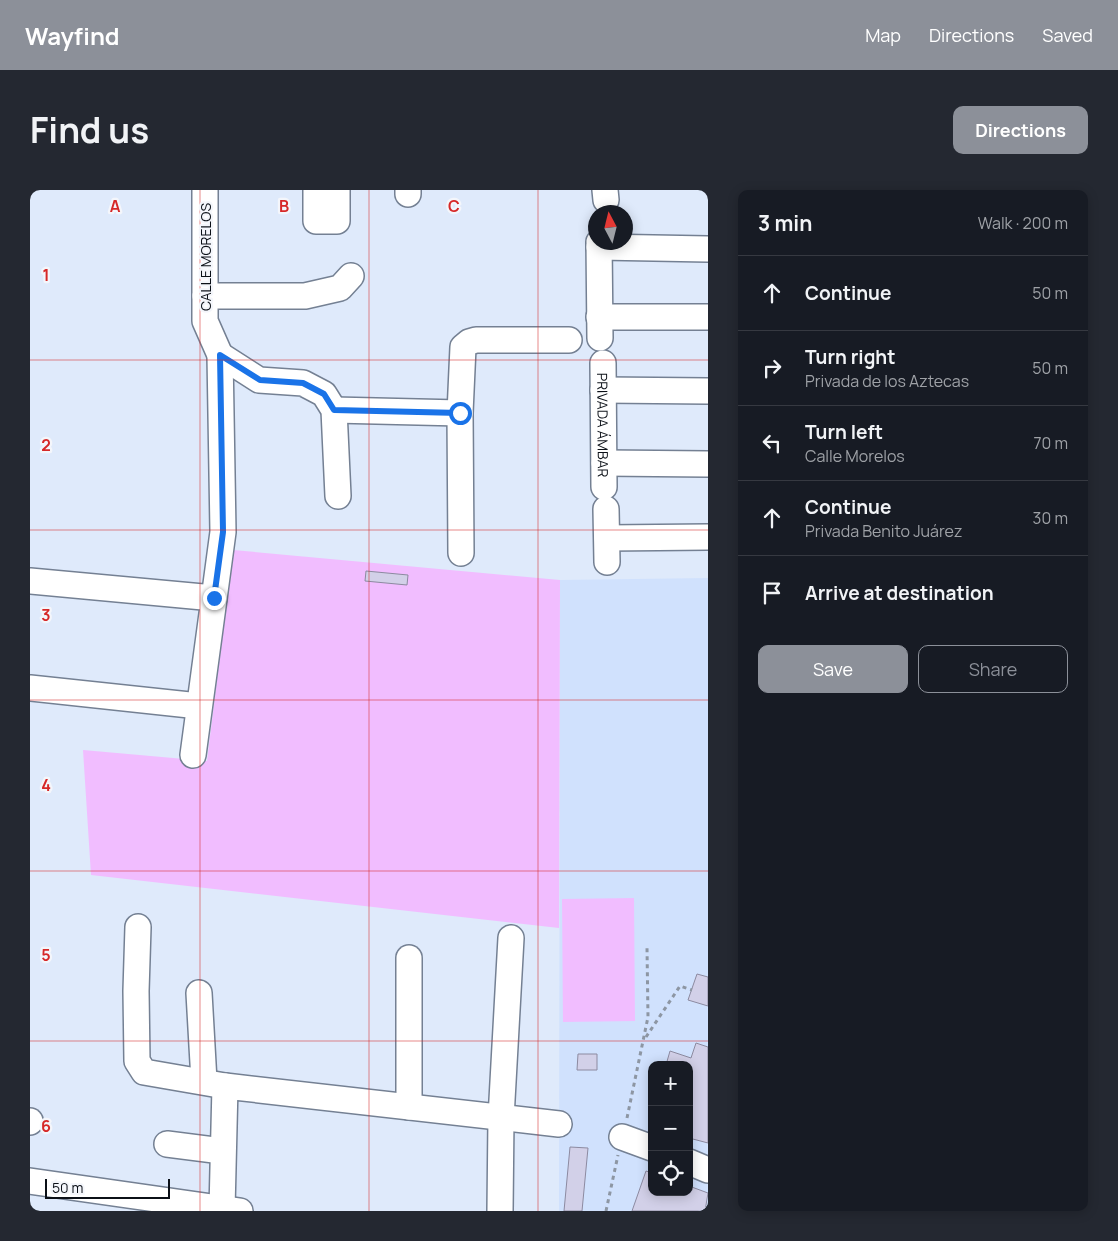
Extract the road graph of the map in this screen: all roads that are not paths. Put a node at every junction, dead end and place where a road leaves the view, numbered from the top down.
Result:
1 (205, 190) edge
2 (316, 190) edge
3 (338, 190) edge
4 (633, 246) edge
5 (708, 249) edge
6 (599, 250) edge
7 (351, 276) dead end
8 (205, 296) junction
9 (708, 317) edge
10 (569, 340) dead end
11 (220, 355) junction
12 (602, 363) dead end
13 (603, 390) junction
14 (708, 391) edge
15 (334, 410) junction
16 (460, 413) junction
17 (604, 462) junction
18 (708, 464) edge
19 (338, 496) dead end
20 (708, 537) edge
21 (462, 552) dead end
22 (30, 581) edge
23 (214, 598) junction
24 (30, 688) edge
25 (200, 706) junction
26 (193, 755) dead end
27 (138, 927) dead end
28 (512, 938) dead end
29 (409, 958) dead end
30 (199, 994) dead end
31 (214, 1084) junction
32 (409, 1108) junction
33 (501, 1118) junction
34 (559, 1124) dead end
35 (622, 1137) road end
36 (167, 1144) dead end
37 (648, 1147) edge
38 (222, 1151) junction
39 (693, 1164) edge
40 (708, 1170) edge
41 (30, 1181) edge
42 (231, 1210) edge
43 (500, 1211) edge

1 - 8 street, CALLE MORELOS
2 - 3 street
4 - 5 street
6 - 9 street
7 - 8 street
8 - 11 street, CALLE MORELOS
10 - 16 street
11 - 15 street
11 - 23 street, CALLE MORELOS
12 - 13 street, PRIVADA ÁMBAR
13 - 14 street
13 - 17 street, PRIVADA ÁMBAR
15 - 16 street
15 - 19 street
16 - 21 street
17 - 18 street
17 - 20 street, PRIVADA ÁMBAR
22 - 23 street
23 - 25 street, CALLE MORELOS
24 - 25 street
25 - 26 street, CALLE MORELOS
27 - 31 street
28 - 33 street
29 - 32 street
30 - 31 street
31 - 32 street
31 - 38 street
32 - 33 street
33 - 34 street
33 - 43 street
35 - 37 street
36 - 38 street
38 - 42 street
39 - 40 street
41 - 42 street

